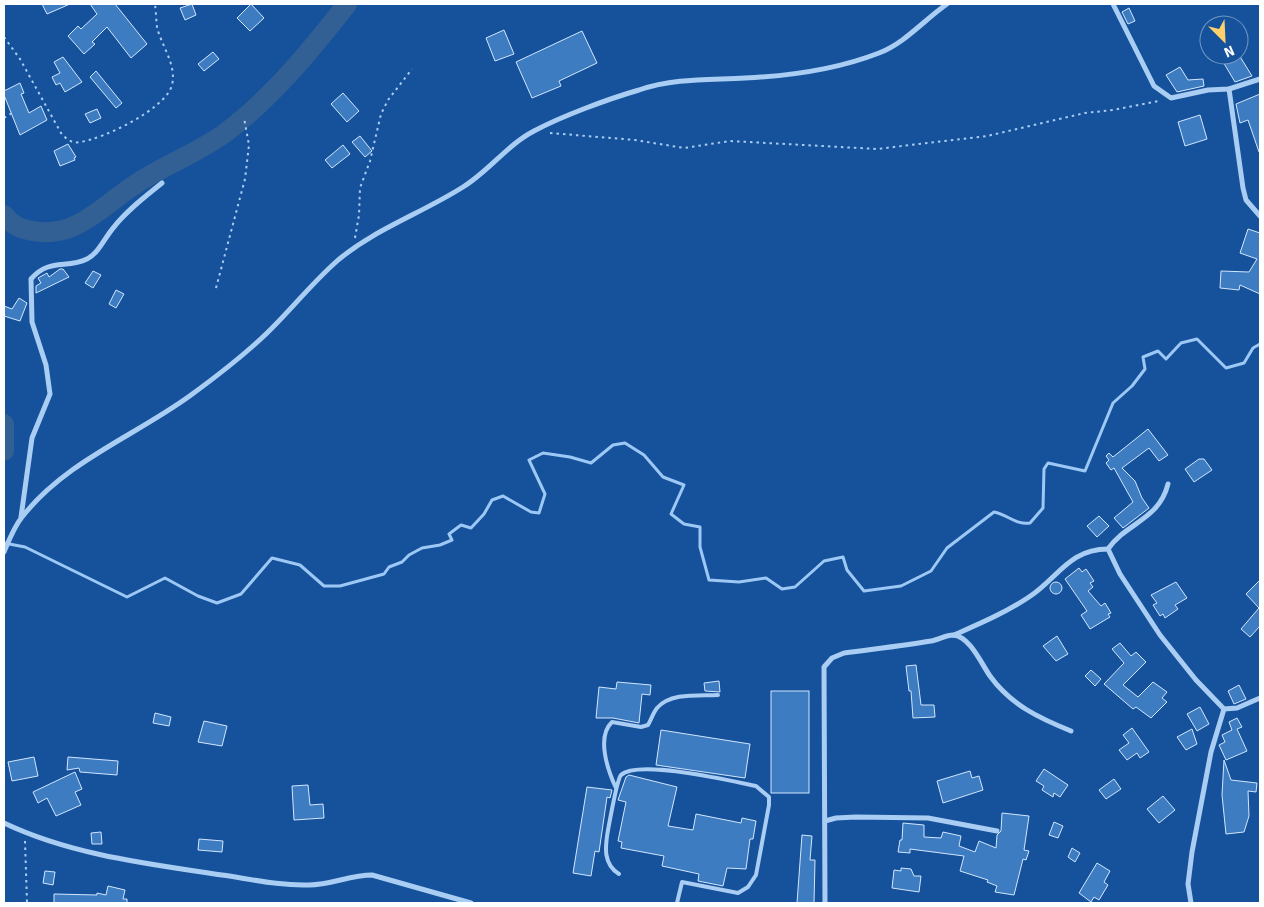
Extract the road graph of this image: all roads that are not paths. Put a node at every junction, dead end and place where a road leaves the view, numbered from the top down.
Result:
1 (947, 4) edge
2 (1113, 4) edge
3 (1260, 79) edge
4 (1229, 89) junction
5 (162, 183) dead end
6 (1260, 216) edge
7 (1168, 484) dead end
8 (21, 518) junction
9 (1108, 549) junction
10 (4, 552) edge
11 (953, 635) junction
12 (718, 695) dead end
13 (1260, 698) edge
14 (1224, 709) junction
15 (1071, 731) dead end
16 (616, 788) junction
17 (824, 821) junction
18 (4, 823) edge
19 (997, 831) dead end
20 (619, 874) dead end
21 (471, 903) edge
22 (677, 903) edge
23 (825, 903) edge
24 (1191, 903) edge

1 - 8 street
2 - 4 street
3 - 4 street
4 - 6 street
5 - 8 street
7 - 9 street
8 - 10 street
9 - 11 street
9 - 14 street
11 - 15 street
11 - 17 street
12 - 16 lane
13 - 14 street
14 - 24 street
16 - 20 lane
16 - 22 lane
17 - 19 street
17 - 23 street
18 - 21 street

